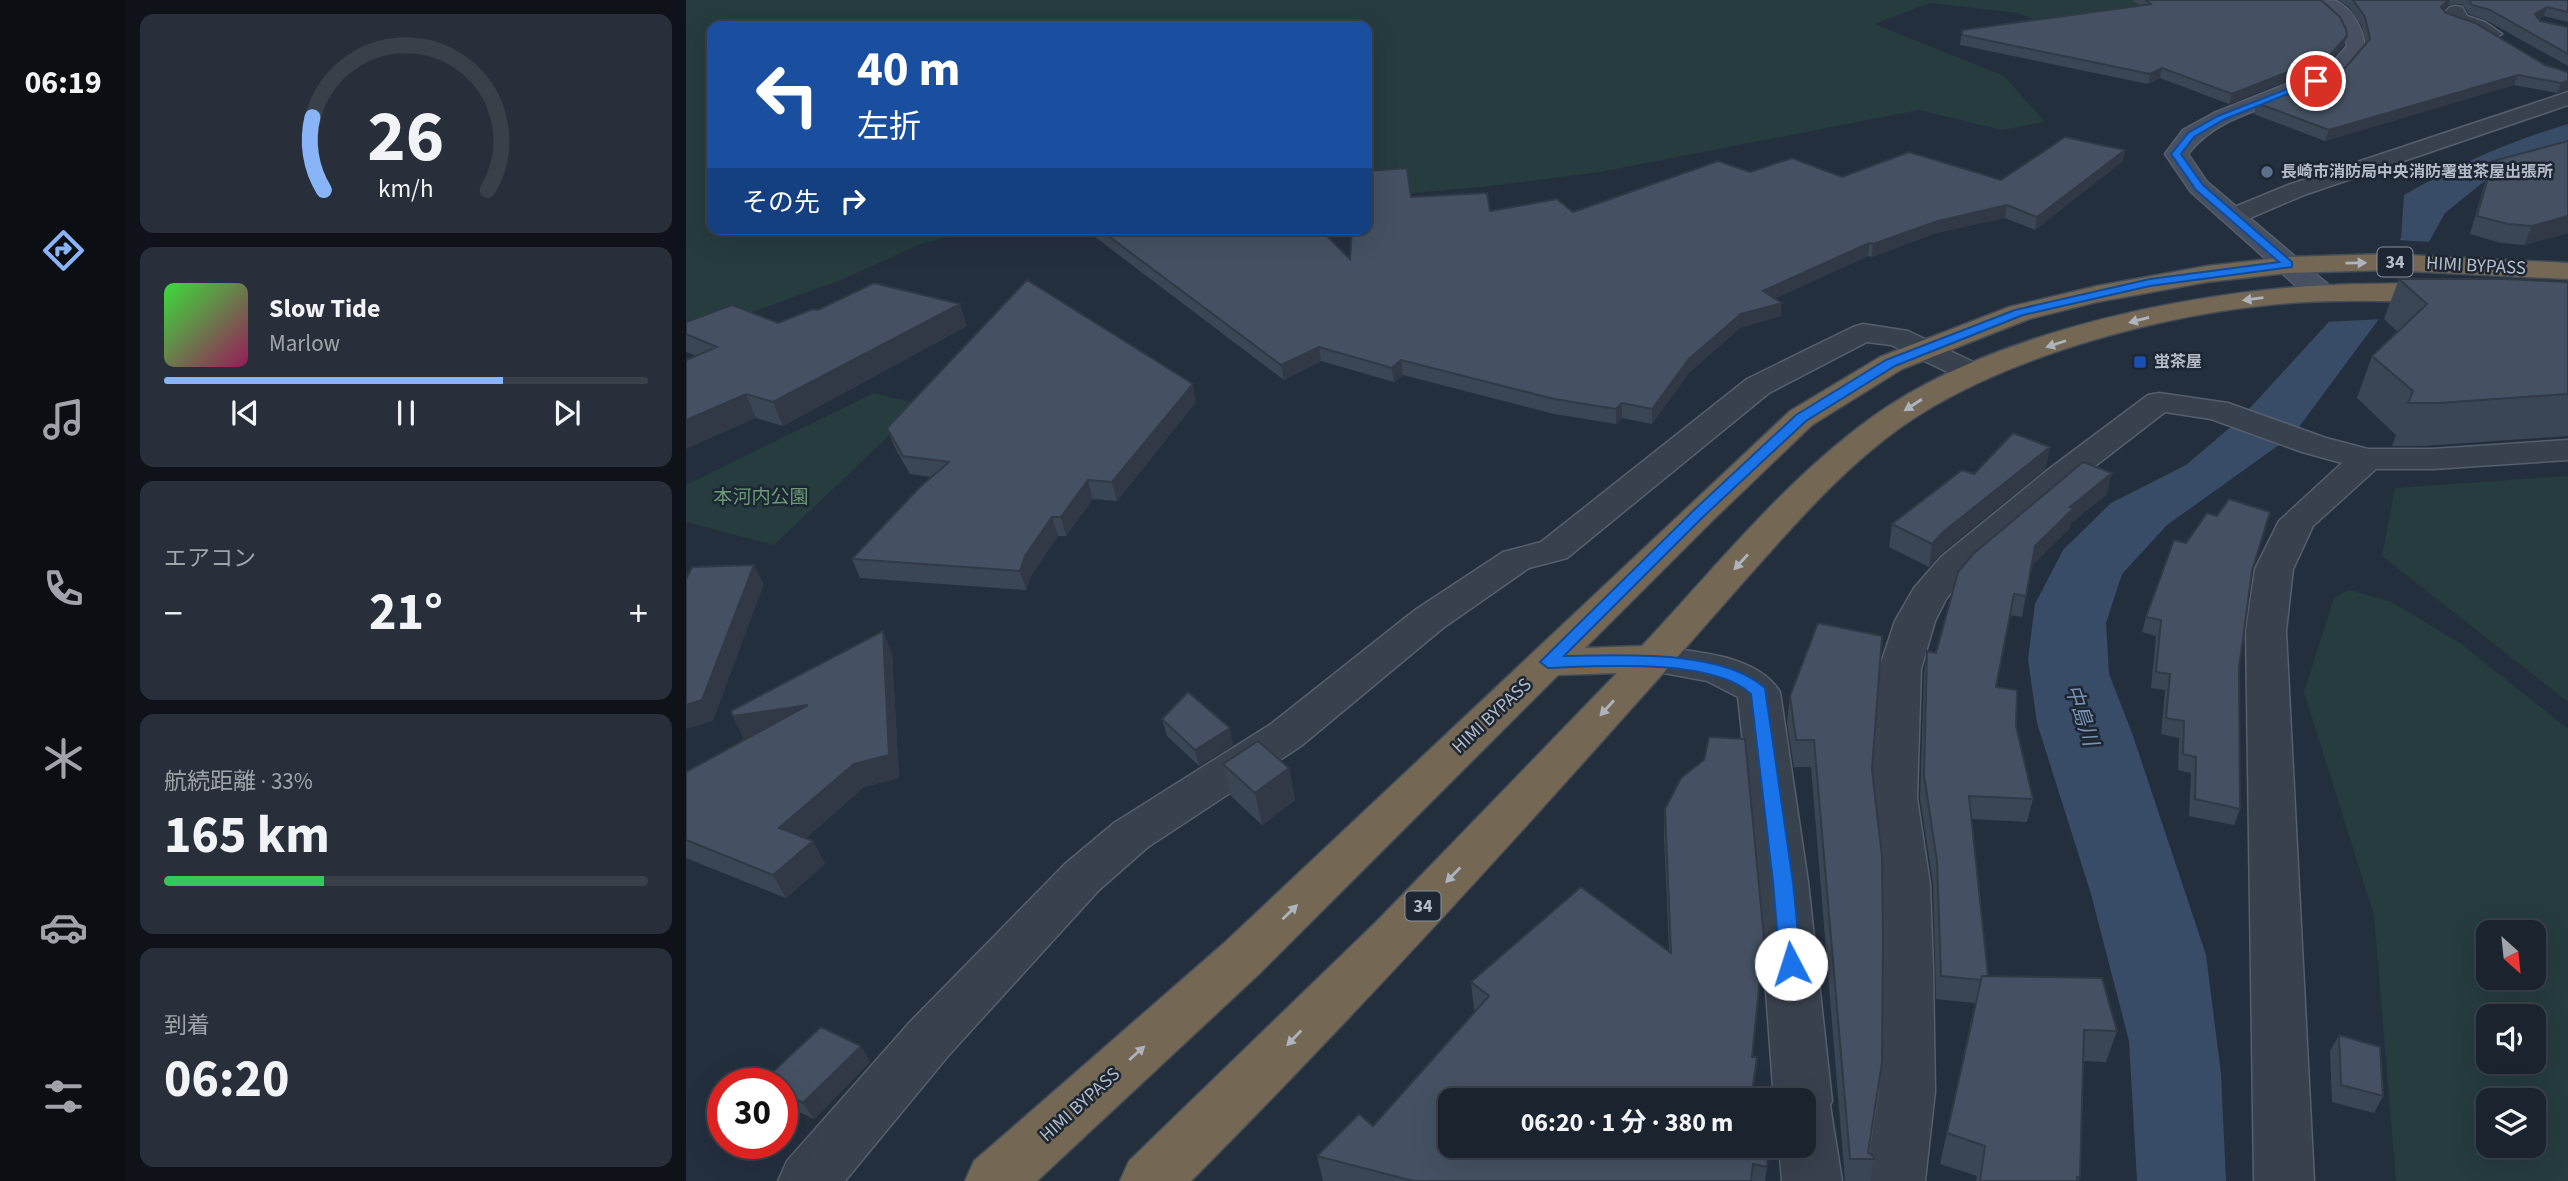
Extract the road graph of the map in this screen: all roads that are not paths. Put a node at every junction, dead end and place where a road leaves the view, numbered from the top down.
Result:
1 (2322, 0) edge
2 (2456, 11) dead end
3 (2510, 45) edge
4 (2568, 98) edge
5 (2234, 216) junction
6 (2288, 265) junction
7 (2568, 271) edge
8 (2321, 293) junction
9 (2469, 294) edge
10 (1924, 349) junction
11 (1973, 373) junction
12 (2568, 450) edge
13 (2340, 452) junction
14 (1651, 659) junction
15 (1548, 662) junction
16 (1802, 1088) edge
17 (1809, 1158) edge
18 (808, 1181) edge
19 (995, 1181) edge
20 (1150, 1181) edge
21 (1812, 1181) edge
22 (1895, 1181) edge
23 (2284, 1181) edge

1 - 5 street
2 - 3 street
4 - 5 street
5 - 6 street
6 -> 7 highway, HIMI BYPASS / 34
6 - 8 street
6 - 10 highway, HIMI BYPASS / 34
8 - 9 highway, HIMI BYPASS / 34
8 -> 11 highway, HIMI BYPASS / 34
10 - 11 street
10 - 15 highway, HIMI BYPASS / 34
10 - 18 street
11 -> 14 highway, HIMI BYPASS / 34
12 - 13 street
13 - 22 street
13 - 23 street
14 - 15 highway
14 - 16 street
14 -> 20 highway, HIMI BYPASS / 34
19 -> 15 highway, HIMI BYPASS / 34
17 - 21 street

